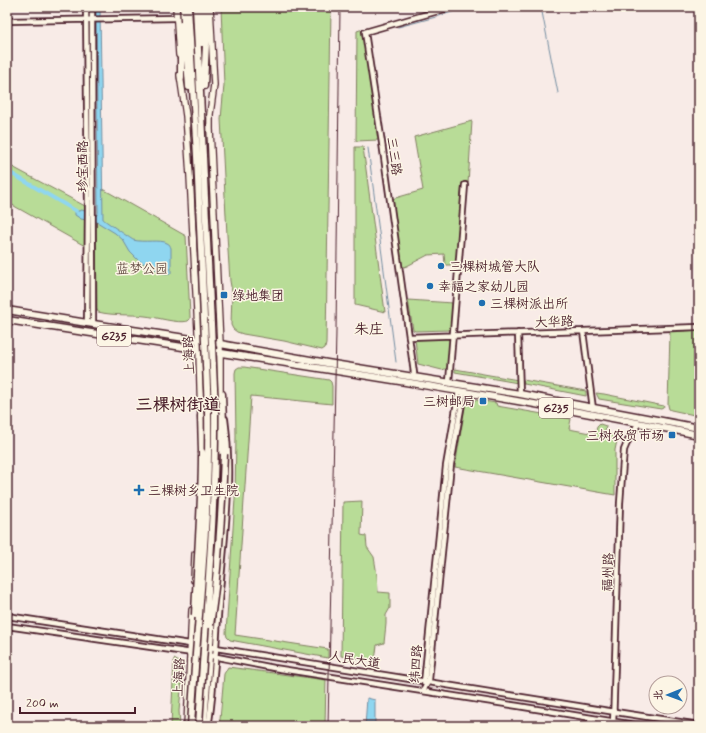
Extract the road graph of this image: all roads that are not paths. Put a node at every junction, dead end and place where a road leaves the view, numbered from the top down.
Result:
1 (86, 7) edge
2 (92, 7) edge
3 (176, 7) edge
4 (180, 7) edge
5 (183, 7) edge
6 (188, 7) edge
7 (196, 7) edge
8 (202, 7) edge
9 (208, 7) edge
10 (452, 7) edge
11 (176, 18) junction
12 (7, 20) edge
13 (89, 20) junction
14 (181, 78) junction
15 (204, 80) junction
16 (202, 124) junction
17 (195, 127) junction
18 (200, 156) junction
19 (465, 185) dead end
20 (7, 310) edge
21 (7, 320) edge
22 (90, 324) junction
23 (699, 327) edge
24 (583, 331) junction
25 (518, 333) junction
26 (453, 335) junction
27 (410, 337) junction
28 (198, 340) junction
29 (220, 344) junction
30 (199, 350) junction
31 (220, 356) junction
32 (414, 373) dead end
33 (449, 382) junction
34 (461, 391) junction
35 (222, 394) junction
36 (520, 394) junction
37 (593, 408) junction
38 (594, 415) junction
39 (201, 416) junction
40 (639, 423) junction
41 (699, 428) edge
42 (699, 435) edge
43 (7, 616) edge
44 (7, 626) edge
45 (191, 645) junction
46 (213, 648) junction
47 (191, 653) junction
48 (212, 656) junction
49 (426, 681) junction
50 (193, 689) junction
51 (423, 691) junction
52 (614, 712) junction
53 (199, 714) junction
54 (613, 724) edge
55 (699, 725) edge
56 (187, 726) edge
57 (191, 726) edge
58 (198, 726) edge
59 (204, 726) edge
60 (208, 726) edge
61 (640, 726) edge

1 - 13 street, 珍宝西路
2 - 13 street, 珍宝西路
3 - 11 main road, 上海路
4 - 14 highway
5 - 17 highway
6 - 17 highway, 上海路
7 - 16 highway, 上海路
8 - 15 highway
9 - 15 highway
9 - 29 main road
10 - 27 street, 三三路
11 - 13 street
11 - 14 main road, 上海路
12 - 13 street
13 - 22 street, 珍宝西路
14 - 28 main road, 上海路
15 - 16 highway
16 - 18 highway, 上海路
17 - 18 highway, 上海路
18 - 50 highway, 上海路, bridge
18 - 53 highway, 上海路, bridge
19 - 26 street
20 - 22 highway, G235
21 - 30 highway, G235
22 - 28 highway, G235
23 - 24 street, 大华路
24 - 25 street, 大华路
24 - 37 street
25 - 26 street, 大华路
25 - 36 street
26 - 27 street, 大华路
26 - 33 street
27 - 32 street, 三三路
28 - 29 highway, G235
28 - 30 main road, 上海路
29 - 31 main road
29 - 33 highway, G235
30 - 31 highway, G235
30 - 39 main road, 上海路
31 - 34 highway, G235
31 - 35 street
31 - 46 main road
33 - 36 highway, G235
34 - 38 highway, G235
34 - 49 street, 纬四路
35 - 46 street
35 - 53 highway, bridge
36 - 37 highway, G235
37 - 38 street
37 - 41 highway, G235
38 - 40 highway, G235
39 - 45 main road, 上海路
39 - 50 highway, bridge
40 - 42 highway, G235
40 - 52 street, 福州路
43 - 45 street, 人民大道
44 - 47 street, 人民大道
45 - 46 street, 人民大道
45 - 47 main road, 上海路
46 - 48 main road
46 - 49 street, 人民大道
47 - 48 street, 人民大道
47 - 56 main road, 上海路
48 - 51 street, 人民大道
48 - 59 main road
48 - 60 street
49 - 51 street, 纬四路
49 - 52 street, 人民大道
50 - 57 highway, 上海路, bridge
51 - 54 street, 人民大道
52 - 54 street, 福州路
52 - 55 street, 人民大道
53 - 58 highway, 上海路, bridge
54 - 61 street, 人民大道

